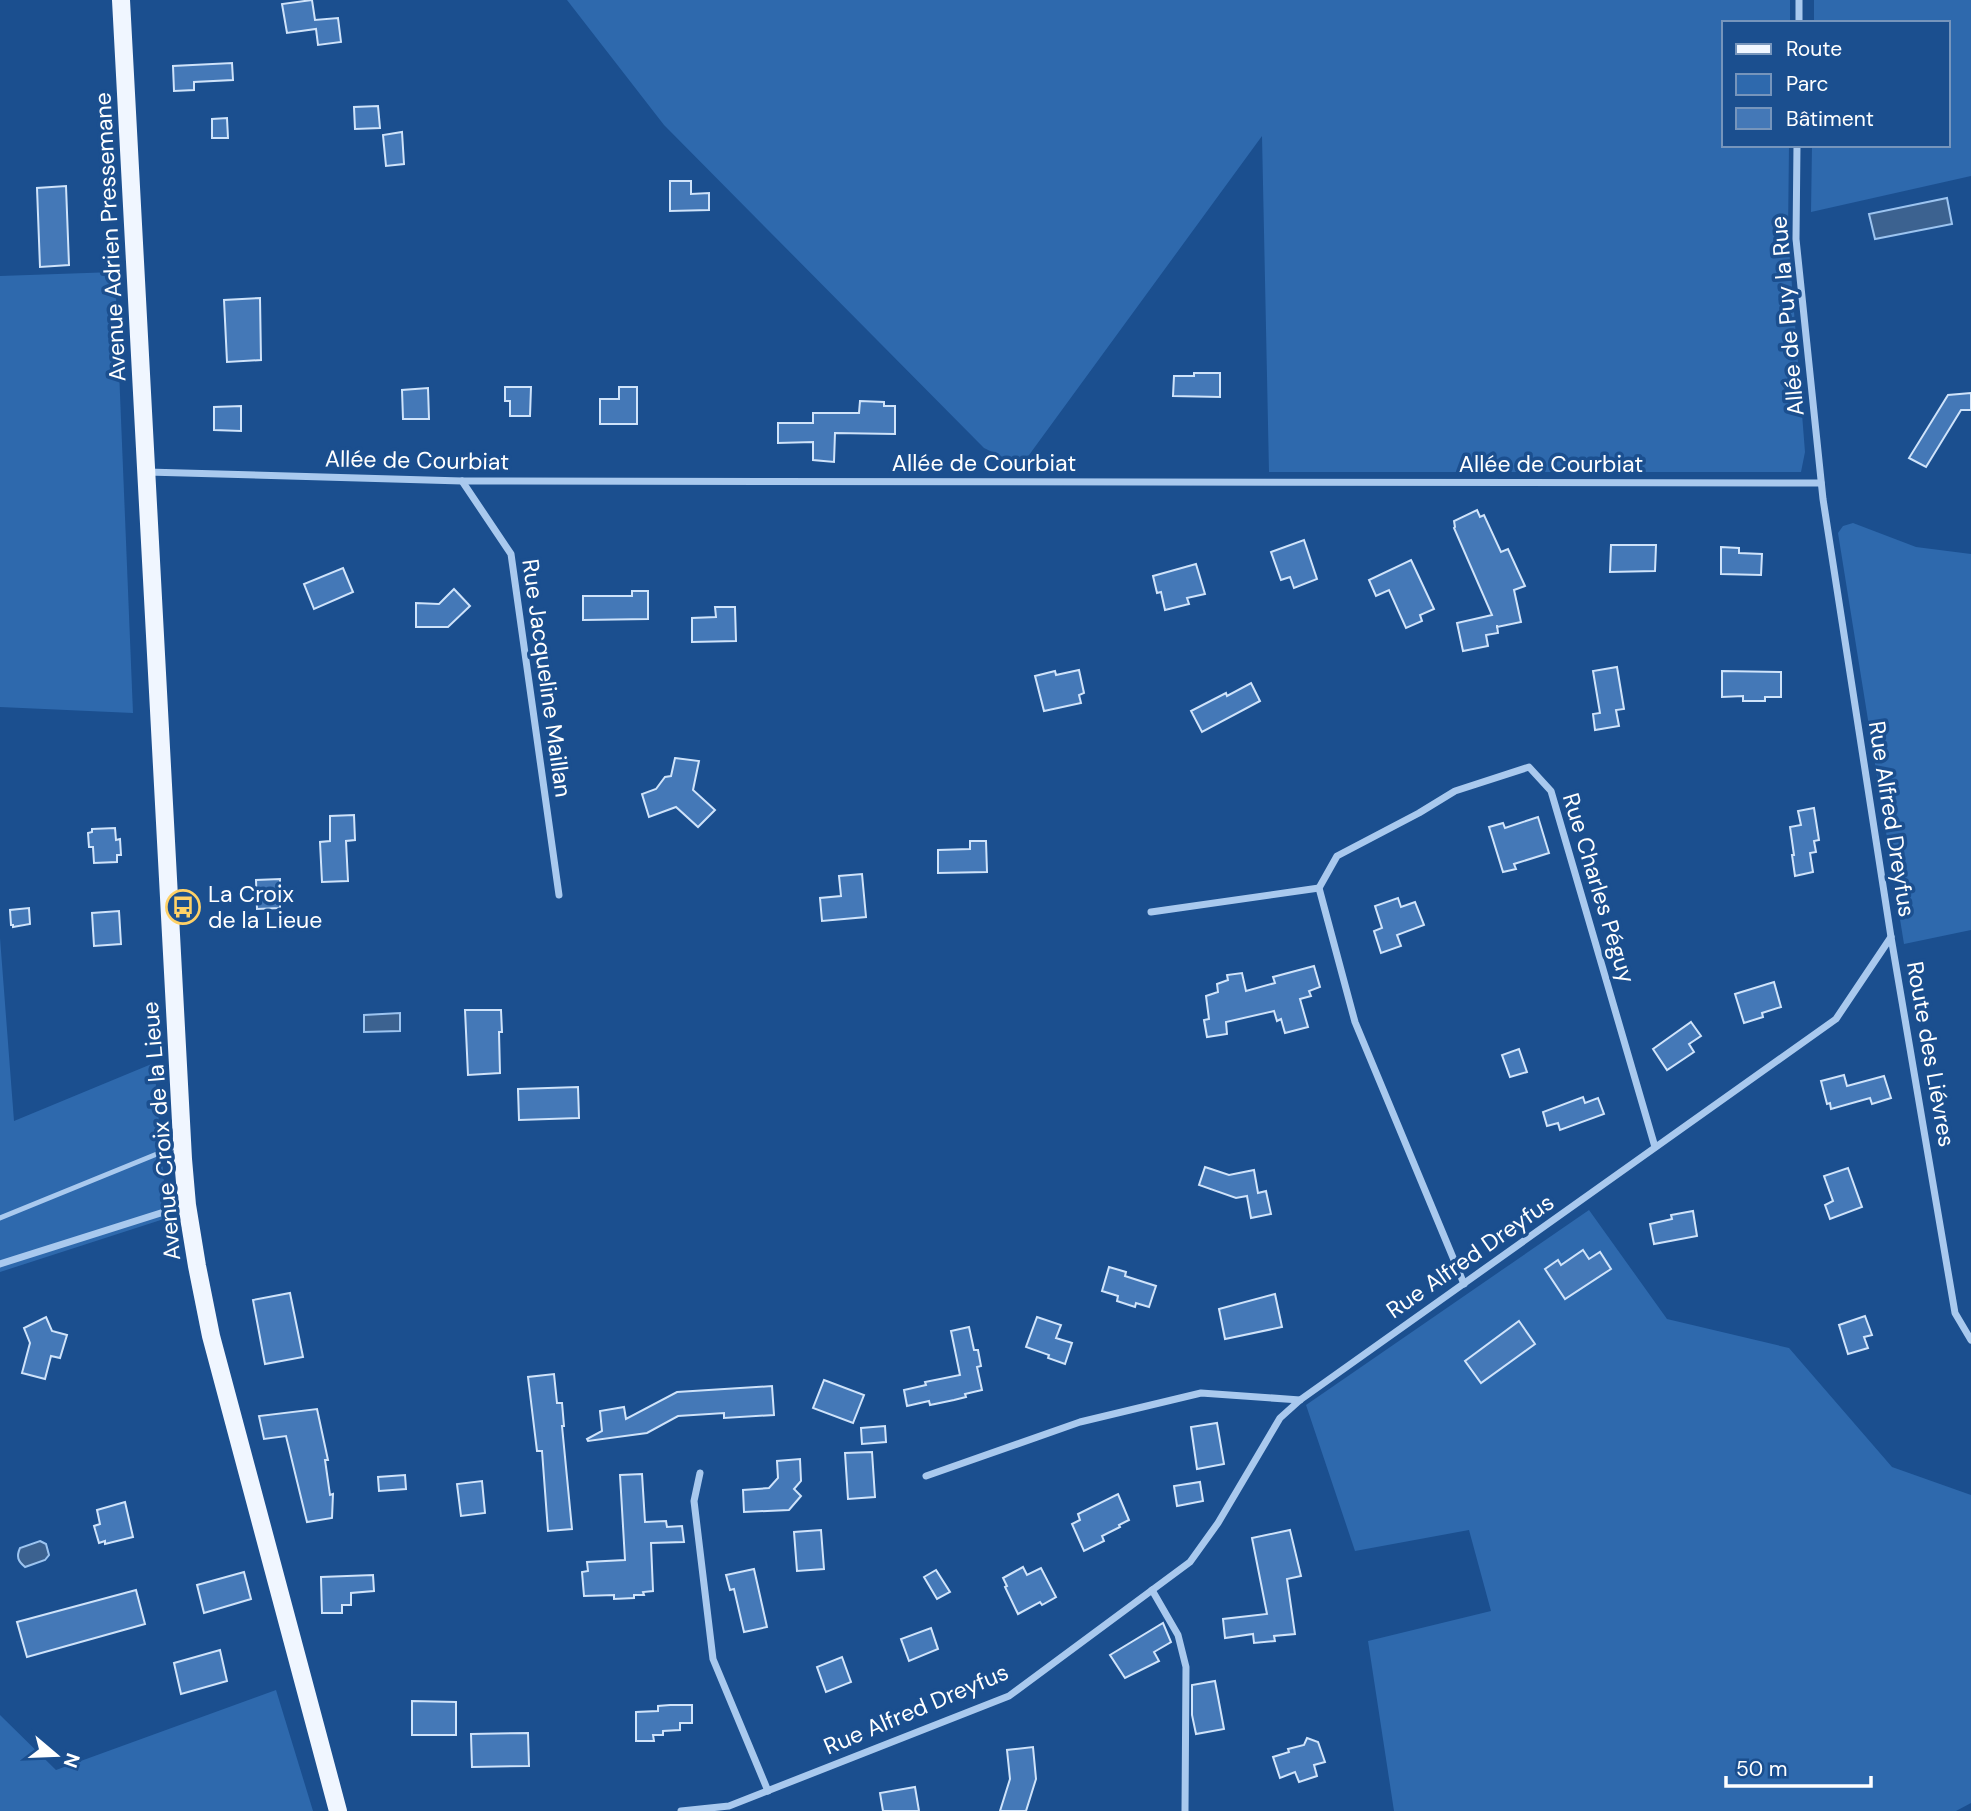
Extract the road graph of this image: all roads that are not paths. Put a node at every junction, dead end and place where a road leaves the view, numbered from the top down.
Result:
1 (121, 0) edge
2 (1799, 0) edge
3 (1799, 21) edge
4 (1797, 147) edge
5 (147, 472) junction
6 (462, 481) junction
7 (1821, 483) junction
8 (1319, 888) junction
9 (559, 895) dead end
10 (1151, 912) dead end
11 (1891, 937) junction
12 (182, 1144) junction
13 (1655, 1147) junction
14 (187, 1205) junction
15 (0, 1218) edge
16 (0, 1264) edge
17 (1464, 1284) junction
18 (1971, 1340) edge
19 (1300, 1400) junction
20 (700, 1473) dead end
21 (926, 1476) dead end
22 (1152, 1590) junction
23 (768, 1791) junction
24 (338, 1811) edge
25 (681, 1811) edge
26 (1185, 1811) edge

1 - 5 main road, Avenue Adrien Pressemane
2 - 3 street
4 - 7 street, Allée de Puy la Rue
5 - 6 street, Allée de Courbiat
5 - 12 main road, Avenue Croix de la Lieue
6 - 7 street, Allée de Courbiat
6 - 9 street, Rue Jacqueline Maillan
7 - 11 street, Rue Alfred Dreyfus
8 - 10 street
8 - 13 street, Rue Charles Péguy
8 - 17 street
11 - 13 street, Rue Alfred Dreyfus
11 - 18 street, Route des Liévres
12 - 14 main road, Avenue Croix de la Lieue
12 - 15 lane
13 - 17 street, Rue Alfred Dreyfus
14 - 16 street
14 - 24 main road, Avenue Croix de la Lieue
17 - 19 street, Rue Alfred Dreyfus
19 - 21 street
19 - 22 street, Rue Alfred Dreyfus
20 - 23 street
22 - 23 street, Rue Alfred Dreyfus
22 - 26 street
23 - 25 street, Rue Alfred Dreyfus

